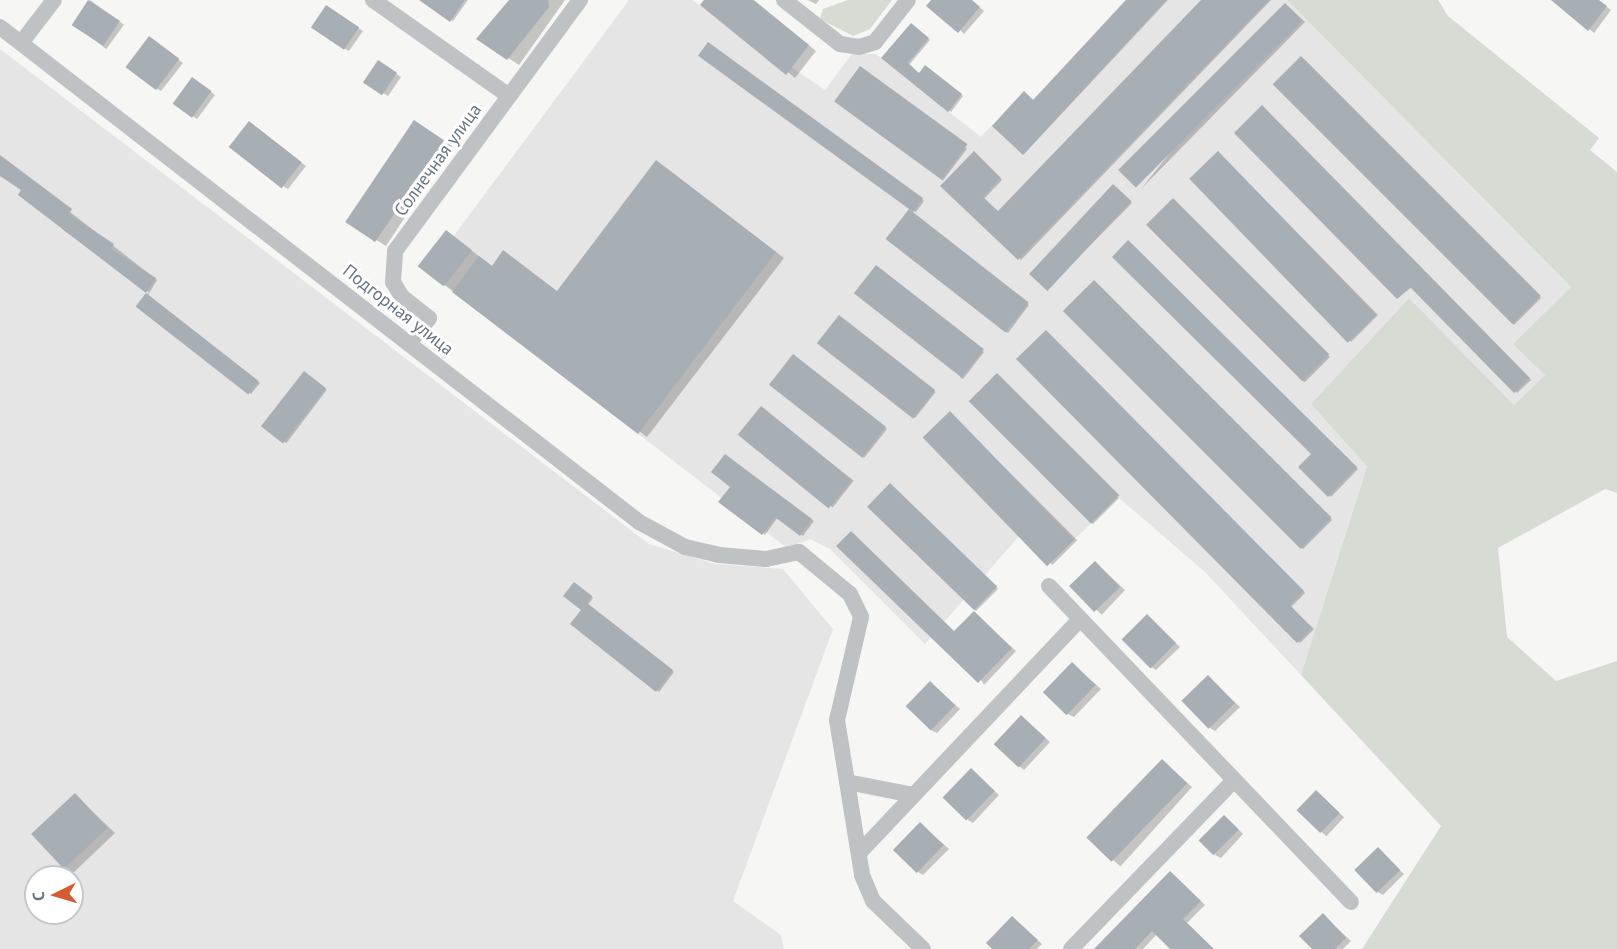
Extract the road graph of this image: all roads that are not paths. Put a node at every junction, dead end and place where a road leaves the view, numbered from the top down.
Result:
1 (54, 0) edge
2 (373, 0) edge
3 (580, 0) edge
4 (784, 0) edge
5 (908, 0) edge
6 (0, 27) edge
7 (21, 43) junction
8 (509, 96) junction
9 (409, 343) junction
10 (1049, 586) dead end
11 (1080, 619) junction
12 (1234, 780) junction
13 (847, 782) junction
14 (914, 795) junction
15 (859, 853) junction
16 (1351, 902) dead end
17 (923, 949) edge
18 (1071, 949) edge

1 - 7 street
2 - 8 street
3 - 8 street, Солнечная улица
4 - 5 street
6 - 7 street, Подгорная улица
7 - 9 street, Подгорная улица
8 - 9 street, Солнечная улица
9 - 13 street, Подгорная улица
10 - 11 street
11 - 12 street
11 - 14 street
12 - 16 street
12 - 18 street
13 - 14 street
13 - 15 street
14 - 15 street
15 - 17 street

